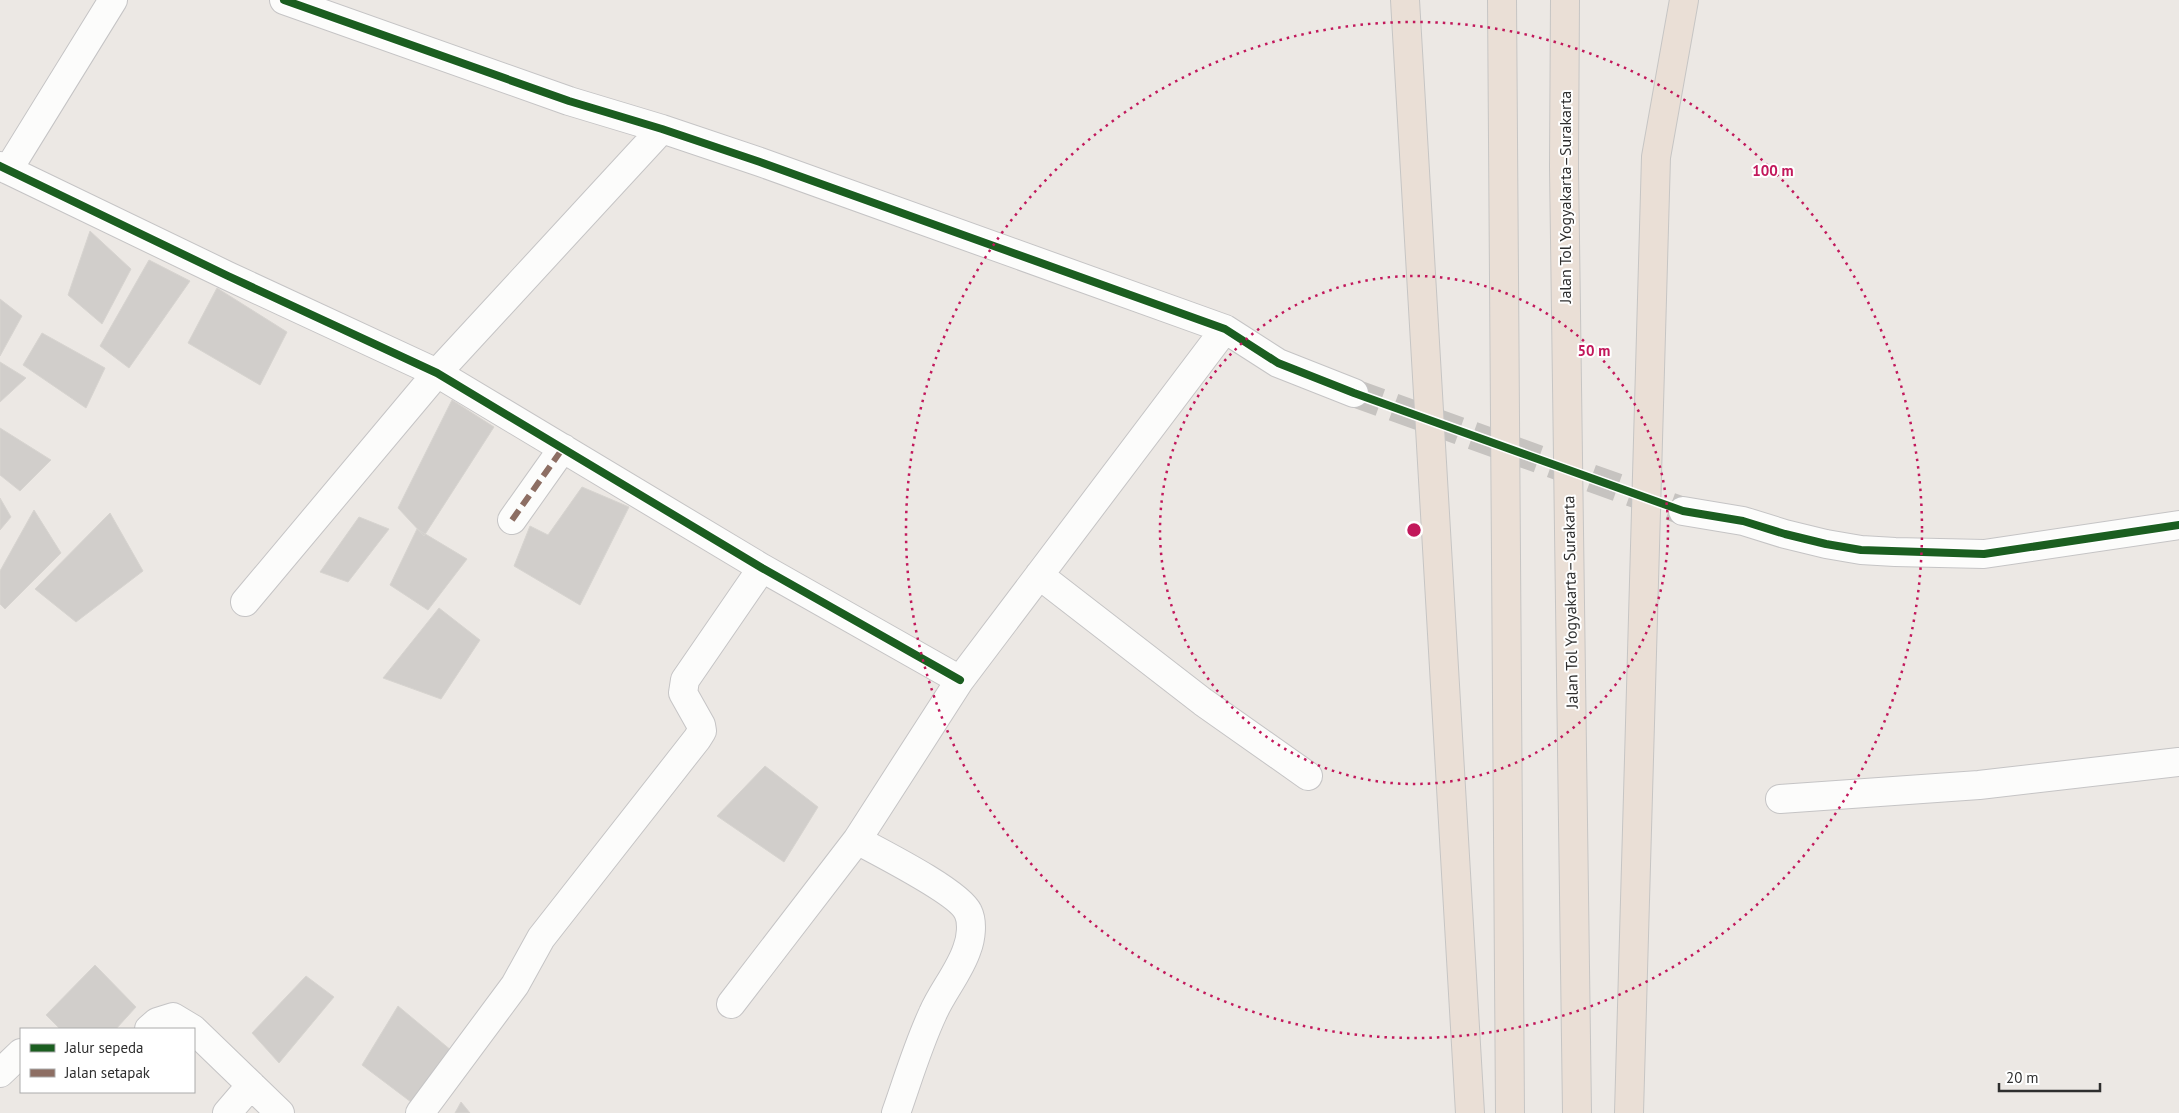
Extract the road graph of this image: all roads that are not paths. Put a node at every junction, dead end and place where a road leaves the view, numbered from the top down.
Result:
1 (113, 0) edge
2 (284, 0) edge
3 (1405, 0) edge
4 (1502, 0) edge
5 (1565, 0) edge
6 (1684, 0) edge
7 (662, 129) junction
8 (4, 168) edge
9 (1225, 329) junction
10 (437, 373) junction
11 (1354, 393) tunnel mouth
12 (563, 448) junction
13 (1683, 511) tunnel mouth
14 (512, 520) dead end
15 (2179, 525) edge
16 (762, 568) junction
17 (1039, 575) junction
18 (245, 602) dead end
19 (960, 680) junction
20 (2179, 762) edge
21 (1308, 776) dead end
22 (1780, 799) dead end
23 (857, 840) junction
24 (731, 1004) dead end
25 (150, 1028) edge
26 (190, 1028) edge
27 (195, 1032) edge
28 (20, 1054) edge
29 (0, 1073) edge
30 (251, 1085) junction
31 (227, 1113) edge
32 (280, 1113) edge
33 (420, 1113) edge
34 (896, 1113) edge
35 (1470, 1113) edge
36 (1510, 1113) edge
37 (1577, 1113) edge
38 (1630, 1113) edge

1 - 8 street
2 - 7 street
3 - 35 highway
4 - 36 highway
5 - 37 highway, Jalan Tol Yogyakarta–Surakarta
6 - 38 highway
7 - 9 street
7 - 10 street
8 - 10 street
9 - 11 street
9 - 17 street
10 - 12 street
10 - 18 street
12 - 14 street
12 - 16 street
13 - 15 street
16 - 19 street
16 - 33 street
17 - 19 street
17 - 21 street
19 - 23 street
20 - 22 street
23 - 24 street
23 - 34 street
25 - 26 street
27 - 30 street
28 - 29 street
30 - 31 street
30 - 32 street

